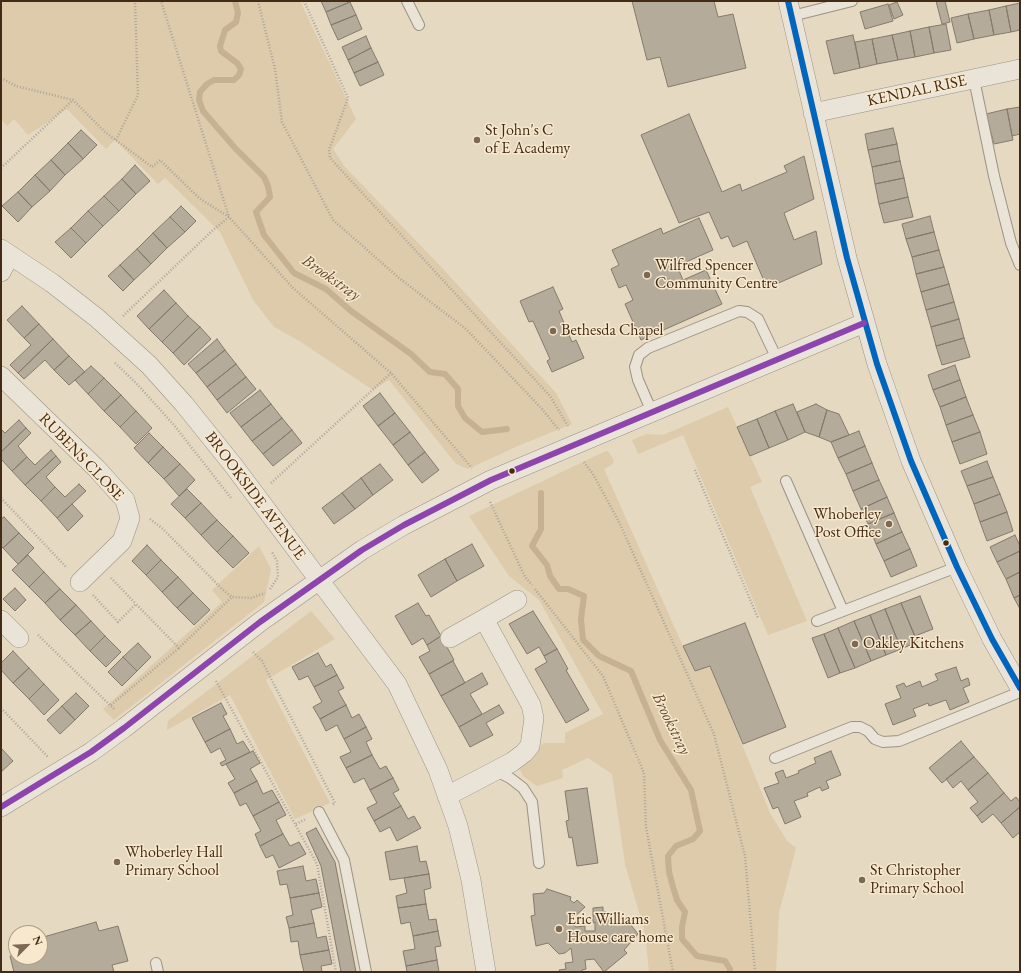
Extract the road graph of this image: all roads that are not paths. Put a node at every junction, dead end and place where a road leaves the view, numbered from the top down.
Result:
1 (407, 1) edge
2 (852, 1) edge
3 (790, 9) edge
4 (419, 25) dead end
5 (1020, 69) edge
6 (974, 79) junction
7 (813, 113) junction
8 (6, 252) edge
9 (1020, 265) edge
10 (1, 272) edge
11 (864, 323) junction
12 (777, 360) junction
13 (1, 376) edge
14 (652, 412) junction
15 (786, 480) dead end
16 (957, 567) junction
17 (318, 580) junction
18 (80, 582) road end
19 (517, 600) dead end
20 (842, 611) junction
21 (484, 619) junction
22 (1, 620) edge
23 (817, 620) dead end
24 (19, 638) road end
25 (450, 638) dead end
26 (1020, 688) edge
27 (1020, 692) edge
28 (775, 758) dead end
29 (496, 771) junction
30 (447, 796) junction
31 (1, 807) edge
32 (319, 812) road end
33 (539, 863) dead end
34 (366, 972) edge
35 (486, 972) edge

1 - 4 lane
2 - 3 lane
3 - 7 street
5 - 6 street, KENDAL RISE
6 - 7 street, KENDAL RISE
6 - 9 lane
7 - 11 street
8 - 10 street
8 - 17 street, BROOKSIDE AVENUE
11 - 12 street
11 - 16 street
12 - 14 street
12 - 14 lane
13 - 18 street, RUBENS CLOSE
14 - 17 street
15 - 20 lane
16 - 20 lane
16 - 26 street
17 - 30 street, BROOKSIDE AVENUE
17 - 31 street
19 - 21 street
20 - 23 lane
21 - 25 street
21 - 29 street
22 - 24 street
27 - 28 lane
29 - 30 street
29 - 33 lane
30 - 35 street, BROOKSIDE AVENUE
32 - 34 lane

